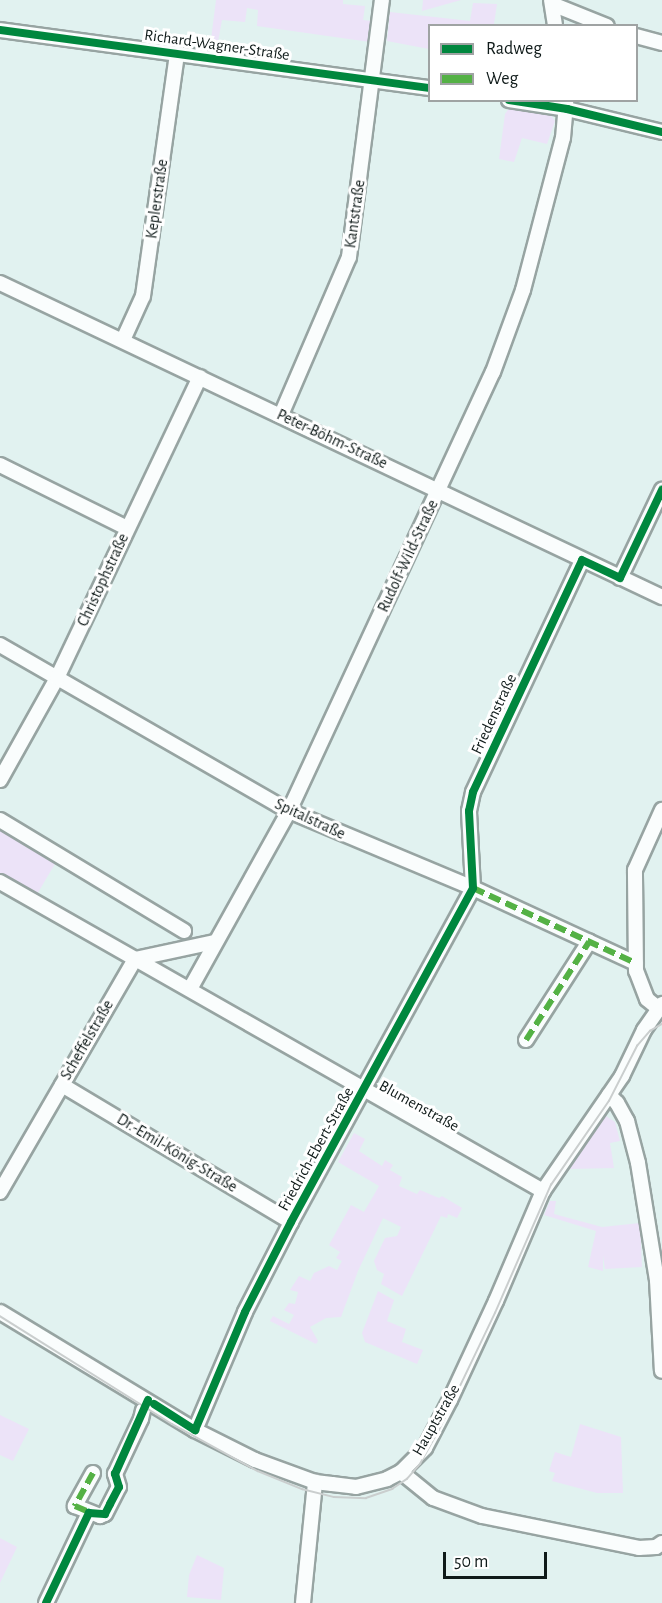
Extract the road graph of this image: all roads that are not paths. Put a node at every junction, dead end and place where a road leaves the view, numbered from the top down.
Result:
1 (382, 0) edge
2 (551, 2) edge
3 (555, 24) edge
4 (602, 24) edge
5 (0, 30) edge
6 (638, 37) edge
7 (662, 44) edge
8 (177, 53) junction
9 (374, 79) junction
10 (428, 88) edge
11 (532, 102) edge
12 (567, 105) edge
13 (662, 132) edge
14 (0, 283) edge
15 (123, 340) junction
16 (200, 377) junction
17 (281, 415) junction
18 (0, 465) edge
19 (439, 490) junction
20 (662, 490) edge
21 (127, 528) junction
22 (582, 560) junction
23 (620, 578) junction
24 (662, 597) edge
25 (0, 645) edge
26 (57, 678) junction
27 (0, 780) edge
28 (662, 810) edge
29 (289, 811) junction
30 (0, 820) edge
31 (0, 882) edge
32 (473, 888) junction
33 (184, 931) dead end
34 (214, 942) junction
35 (589, 942) junction
36 (135, 959) junction
37 (635, 963) junction
38 (190, 989) junction
39 (660, 1006) edge
40 (526, 1040) dead end
41 (62, 1085) junction
42 (365, 1090) junction
43 (609, 1095) junction
44 (543, 1191) junction
45 (0, 1192) edge
46 (291, 1222) junction
47 (660, 1281) edge
48 (0, 1312) edge
49 (662, 1371) edge
50 (143, 1410) dead end
51 (195, 1430) junction
52 (401, 1472) junction
53 (93, 1473) dead end
54 (315, 1482) junction
55 (89, 1513) junction
56 (662, 1543) edge
57 (46, 1603) edge
58 (303, 1603) edge

1 - 9 street, Kantstraße
2 - 3 street
2 - 4 street
5 - 8 street, Richard-Wagner-Straße
6 - 7 street
8 - 9 street, Richard-Wagner-Straße
8 - 15 street, Keplerstraße
9 - 10 street, Richard-Wagner-Straße
9 - 17 street, Kantstraße
11 - 12 street
12 - 13 street
12 - 19 street, Rudolf-Wild-Straße
14 - 15 street, Peter-Böhm-Straße
15 - 16 street, Peter-Böhm-Straße
16 - 17 street, Peter-Böhm-Straße
16 - 21 street, Christophstraße
17 - 19 street, Peter-Böhm-Straße
18 - 21 street
19 - 22 street, Peter-Böhm-Straße
19 - 29 street, Rudolf-Wild-Straße
20 - 23 street
21 - 26 street, Christophstraße
22 - 23 street, Peter-Böhm-Straße
22 - 32 street, Friedenstraße
23 - 24 street, Peter-Böhm-Straße
25 - 26 street, Spitalstraße
26 - 27 street, Christophstraße
26 - 29 street, Spitalstraße
28 - 37 street
29 - 32 street, Spitalstraße
29 - 34 street, Rudolf-Wild-Straße
30 - 33 street
31 - 36 street, Blumenstraße
32 - 35 street, Spitalstraße
32 - 42 street, Friedrich-Ebert-Straße
34 - 36 street
34 - 38 street, Rudolf-Wild-Straße
35 - 37 street, Spitalstraße
35 - 40 street
36 - 38 street, Blumenstraße
36 - 41 street, Scheffelstraße
37 - 39 street
38 - 42 street, Blumenstraße
39 - 43 street, Hauptstraße
41 - 45 street, Scheffelstraße
41 - 46 street, Dr.-Emil-König-Straße
42 - 44 street, Blumenstraße
42 - 46 street, Friedrich-Ebert-Straße
43 - 44 street, Hauptstraße
43 - 47 street
44 - 52 street, Hauptstraße
46 - 51 street, Friedrich-Ebert-Straße
47 - 49 street
48 - 51 street, Hauptstraße
50 - 55 street
51 - 54 street, Hauptstraße
52 - 54 street, Hauptstraße
52 - 56 street
53 - 55 street
54 - 58 street
55 - 57 street

